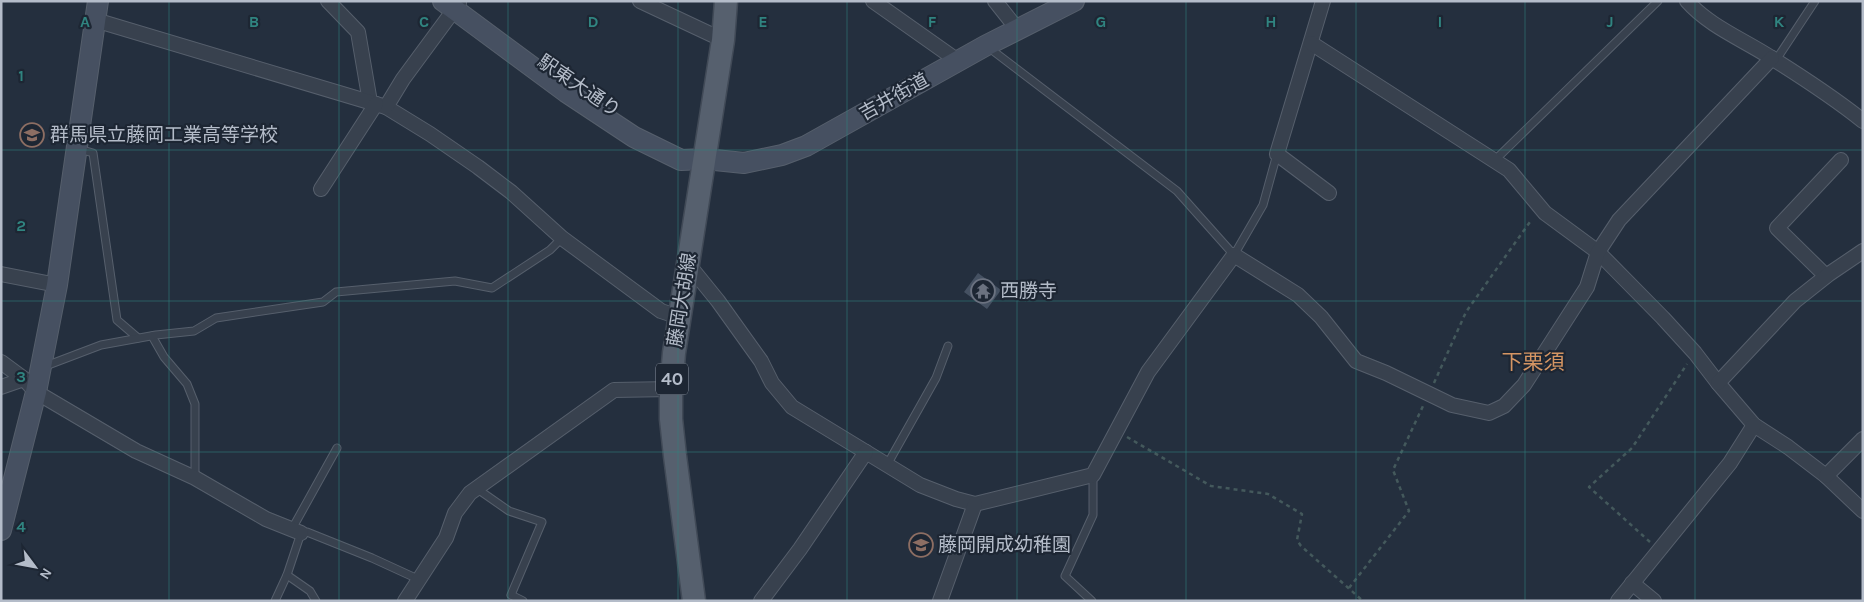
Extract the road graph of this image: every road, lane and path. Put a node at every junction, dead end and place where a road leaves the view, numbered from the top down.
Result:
1 (328, 1) edge
2 (640, 1) edge
3 (726, 1) edge
4 (873, 1) edge
5 (996, 1) edge
6 (1074, 1) edge
7 (1323, 1) edge
8 (1658, 1) edge
9 (1687, 1) edge
10 (1815, 1) edge
11 (455, 3) edge
12 (96, 11) edge
13 (1018, 30) junction
14 (723, 40) junction
15 (1311, 43) junction
16 (986, 46) junction
17 (1774, 59) junction
18 (958, 61) junction
19 (377, 104) junction
20 (1863, 120) edge
21 (76, 149) junction
22 (1277, 154) junction
23 (704, 159) junction
24 (1494, 160) junction
25 (1841, 160) dead end
26 (321, 189) dead end
27 (1329, 193) dead end
28 (562, 238) junction
29 (1863, 251) edge
30 (1598, 252) junction
31 (1234, 255) junction
32 (688, 264) junction
33 (1, 274) edge
34 (1826, 276) junction
35 (56, 285) junction
36 (679, 317) junction
37 (152, 336) junction
38 (138, 338) junction
39 (948, 346) dead end
40 (1695, 353) junction
41 (1, 362) edge
42 (34, 380) junction
43 (1718, 384) junction
44 (1, 387) edge
45 (671, 389) junction
46 (1754, 425) junction
47 (1116, 431) junction
48 (1863, 439) edge
49 (337, 448) dead end
50 (866, 452) junction
51 (886, 465) junction
52 (1093, 475) junction
53 (1826, 476) junction
54 (195, 478) junction
55 (476, 488) junction
56 (974, 504) junction
57 (1863, 511) edge
58 (1, 530) edge
59 (297, 531) junction
60 (1659, 550) junction
61 (287, 575) junction
62 (420, 580) junction
63 (1632, 583) junction
64 (275, 601) edge
65 (316, 601) edge
66 (405, 601) edge
67 (523, 601) edge
68 (694, 601) edge
69 (761, 601) edge
70 (940, 601) edge
71 (1092, 601) edge
72 (1363, 601) edge
73 (1618, 601) edge
74 (1654, 601) edge

1 - 19 street
2 - 14 street
3 - 14 main road, 藤岡大胡線 / 40
4 - 18 street
5 - 13 street
6 - 13 street, 吉井街道
7 - 15 street
8 - 24 lane
9 - 17 street
10 - 17 lane
11 - 19 street
11 - 23 street, 吉井街道
12 - 19 street
12 - 21 street
13 - 16 street, 吉井街道
14 - 23 main road, 藤岡大胡線 / 40
15 - 22 street
15 - 24 street
16 - 18 street, 吉井街道
16 - 31 lane
17 - 20 street
17 - 30 street
18 - 23 street, 吉井街道
19 - 26 street
19 - 28 street
21 - 35 street
21 - 38 lane
22 - 27 street
22 - 31 lane
23 - 32 main road, 藤岡大胡線 / 40
24 - 30 street
25 - 34 street
28 - 36 street
28 - 37 lane
29 - 34 street
30 - 31 street
30 - 40 street
31 - 47 street
32 - 36 main road, 藤岡大胡線 / 40
32 - 50 street
33 - 35 street
34 - 43 street
35 - 42 street
36 - 45 main road, 藤岡大胡線 / 40
37 - 38 lane
37 - 54 lane
38 - 42 lane
39 - 51 lane
40 - 43 street
40 - 60 path
41 - 42 street
42 - 44 street
42 - 54 street
42 - 58 street
43 - 46 street
45 - 55 street
45 - 68 main road, 藤岡大胡線 / 40
46 - 53 street
46 - 60 street
47 - 52 street
47 - 72 path
48 - 53 street
49 - 59 lane
50 - 51 street
50 - 69 street
51 - 56 street
52 - 56 street
52 - 71 lane
53 - 57 street
54 - 59 street
55 - 62 street
55 - 67 lane
56 - 70 street
59 - 61 lane
59 - 62 lane
60 - 63 street
61 - 64 lane
61 - 65 lane
62 - 66 street
63 - 73 street
63 - 74 street

